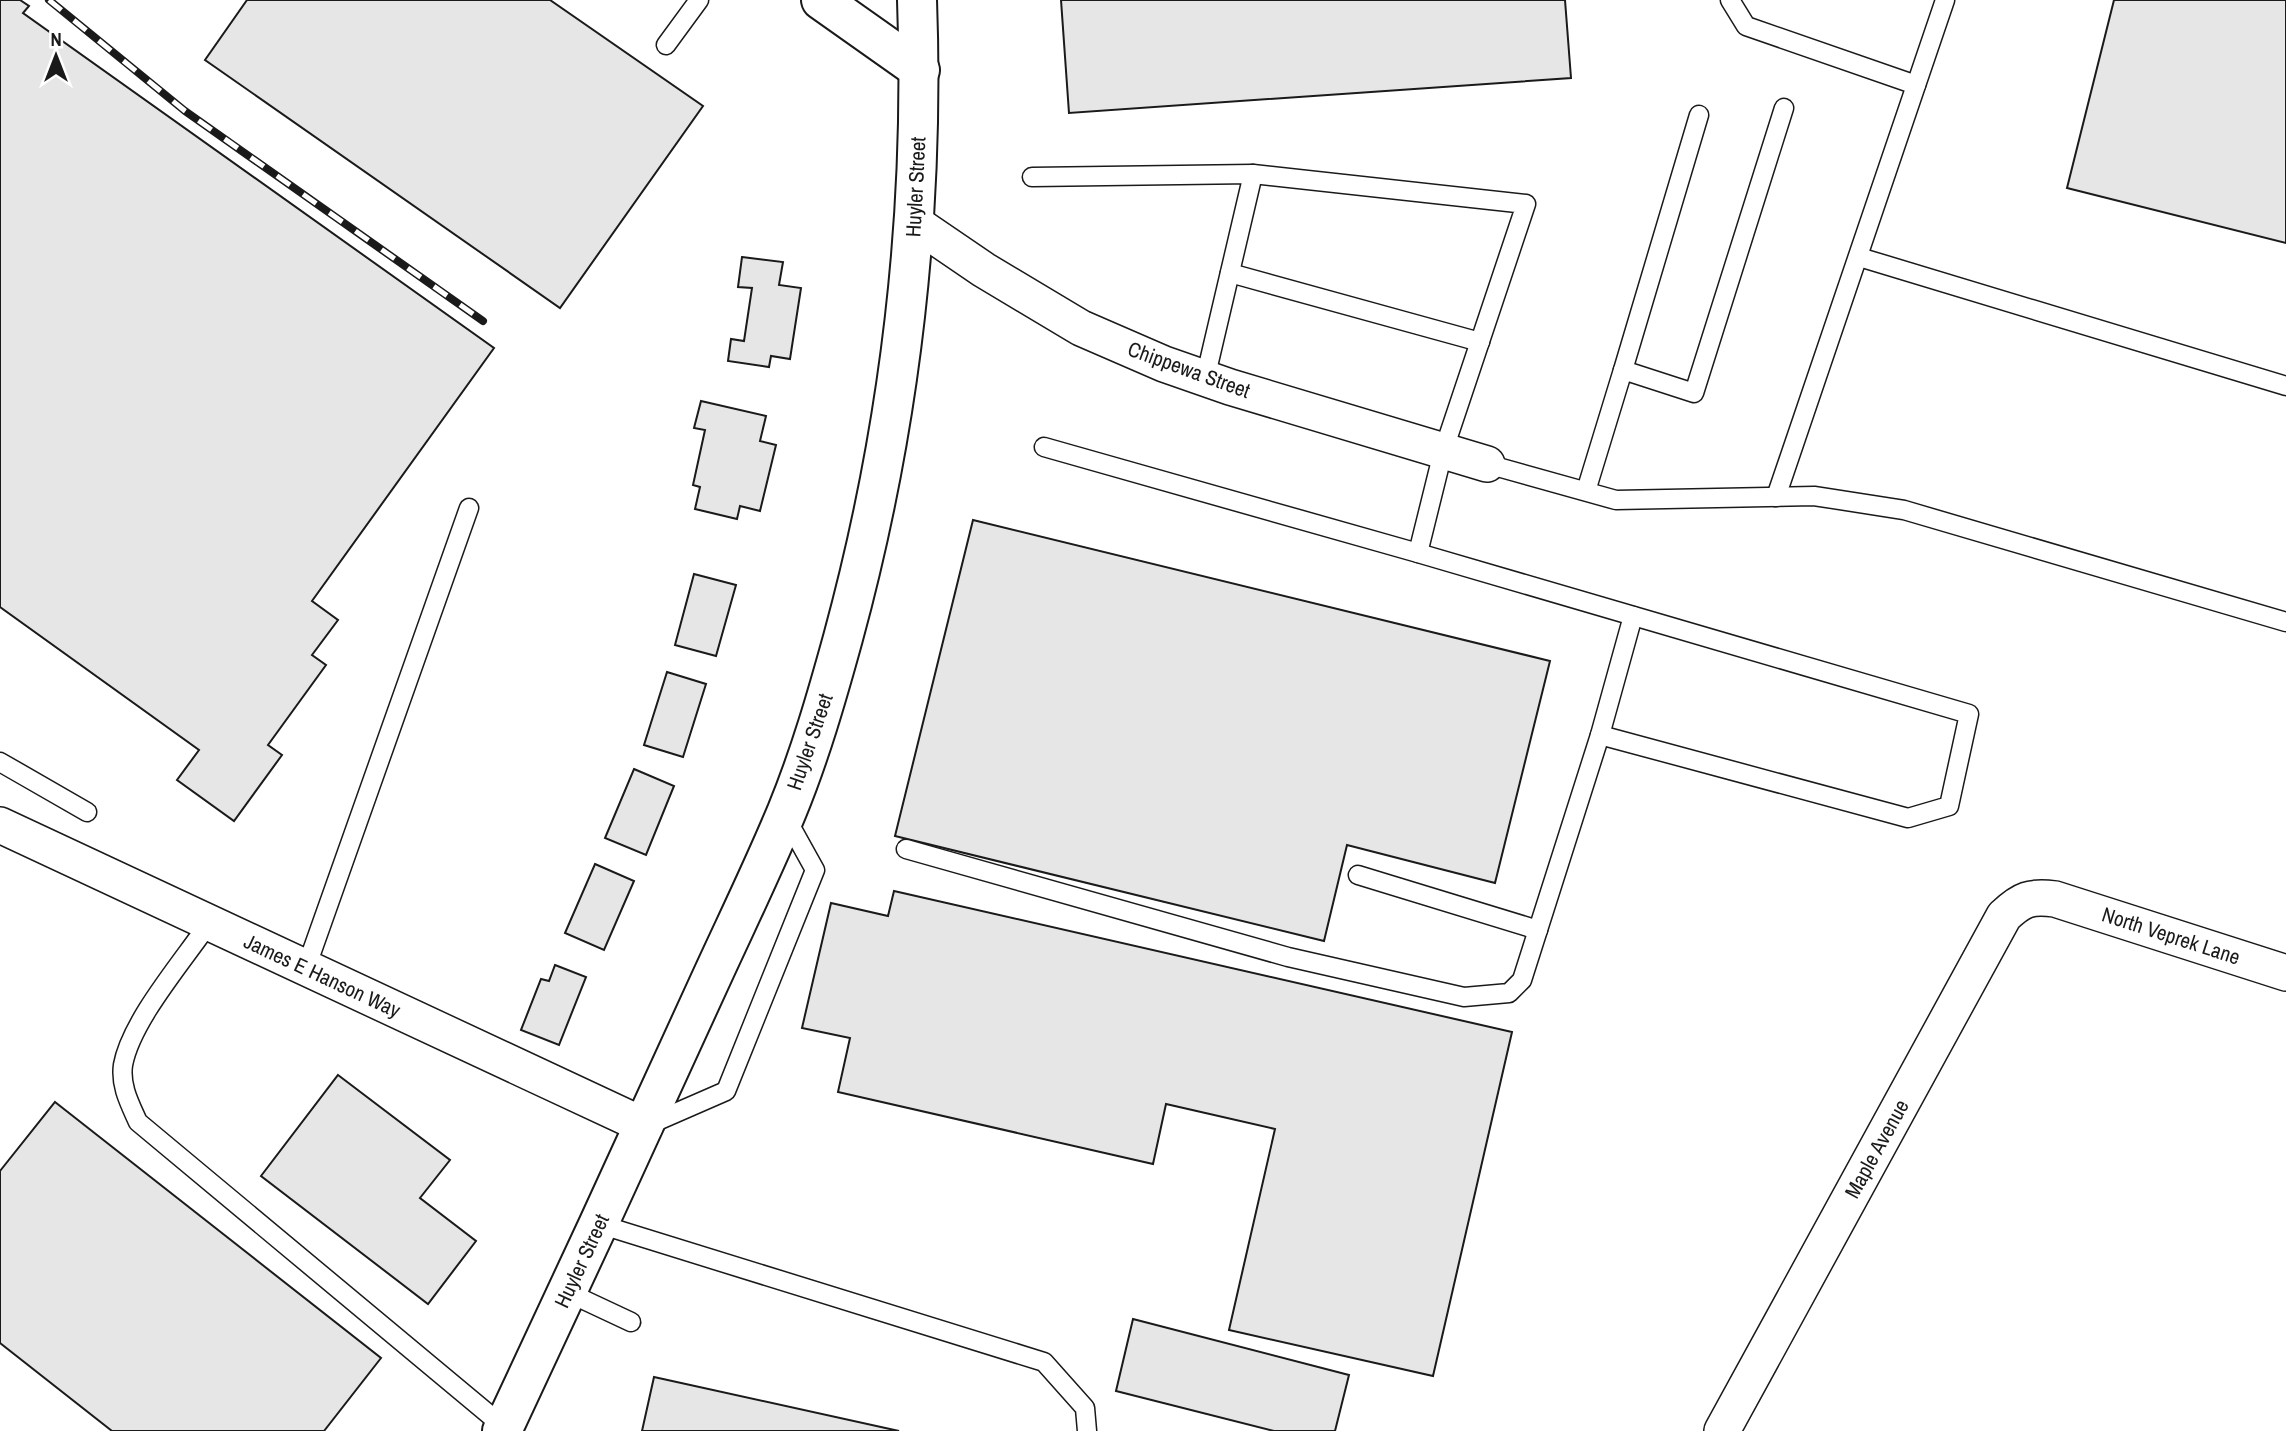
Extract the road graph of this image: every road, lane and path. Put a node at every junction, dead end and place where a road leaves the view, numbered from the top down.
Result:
1 (699, 0) edge
2 (821, 0) edge
3 (917, 0) edge
4 (1730, 0) edge
5 (1945, 0) edge
6 (666, 45) dead end
7 (920, 71) junction
8 (1916, 85) junction
9 (1784, 108) dead end
10 (1699, 115) dead end
11 (1253, 174) junction
12 (1032, 177) dead end
13 (915, 223) junction
14 (1858, 257) junction
15 (1230, 274) junction
16 (1480, 342) junction
17 (1623, 370) junction
18 (1205, 379) junction
19 (2286, 386) edge
20 (1044, 447) dead end
21 (1443, 452) junction
22 (1487, 464) joint
23 (1586, 492) junction
24 (1776, 497) junction
25 (469, 508) dead end
26 (1418, 553) junction
27 (1633, 616) junction
28 (2286, 622) edge
29 (1600, 735) junction
30 (0, 762) edge
31 (88, 812) dead end
32 (785, 816) junction
33 (0, 825) edge
34 (906, 849) dead end
35 (1358, 875) dead end
36 (2055, 899) joint
37 (209, 923) junction
38 (1538, 930) junction
39 (306, 968) junction
40 (2286, 973) edge
41 (645, 1126) junction
42 (599, 1224) junction
43 (567, 1292) junction
44 (631, 1322) dead end
45 (503, 1429) edge
46 (1087, 1431) edge
47 (1722, 1431) edge

1 - 6 lane
2 - 7 street
3 - 7 street, Huyler Street
4 - 8 lane
5 - 8 lane
7 - 13 street, Huyler Street
8 - 14 lane
9 - 17 lane
10 - 17 lane
11 - 12 lane
11 - 15 lane
11 - 16 lane
13 - 18 street, Chippewa Street
13 - 32 street, Huyler Street
14 - 19 lane
14 - 24 lane
15 - 16 lane
15 - 18 lane
16 - 21 lane
17 - 23 lane
18 - 21 street, Chippewa Street
20 - 26 lane
21 - 22 street, Chippewa Street
21 - 26 lane
22 - 23 lane
23 - 24 lane
24 - 28 lane
25 - 39 lane
26 - 27 lane
27 - 29 lane
27 - 29 lane
29 - 38 lane
30 - 31 lane
32 - 41 street, Huyler Street
32 - 41 lane
33 - 37 street, James E Hanson Way
34 - 38 lane
35 - 38 lane
36 - 40 street, North Veprek Lane
36 - 47 street, Maple Avenue
37 - 39 street, James E Hanson Way
37 - 45 lane
39 - 41 street, James E Hanson Way
41 - 42 street, Huyler Street
42 - 43 street, Huyler Street
42 - 46 lane
43 - 44 lane
43 - 45 street, Huyler Street

